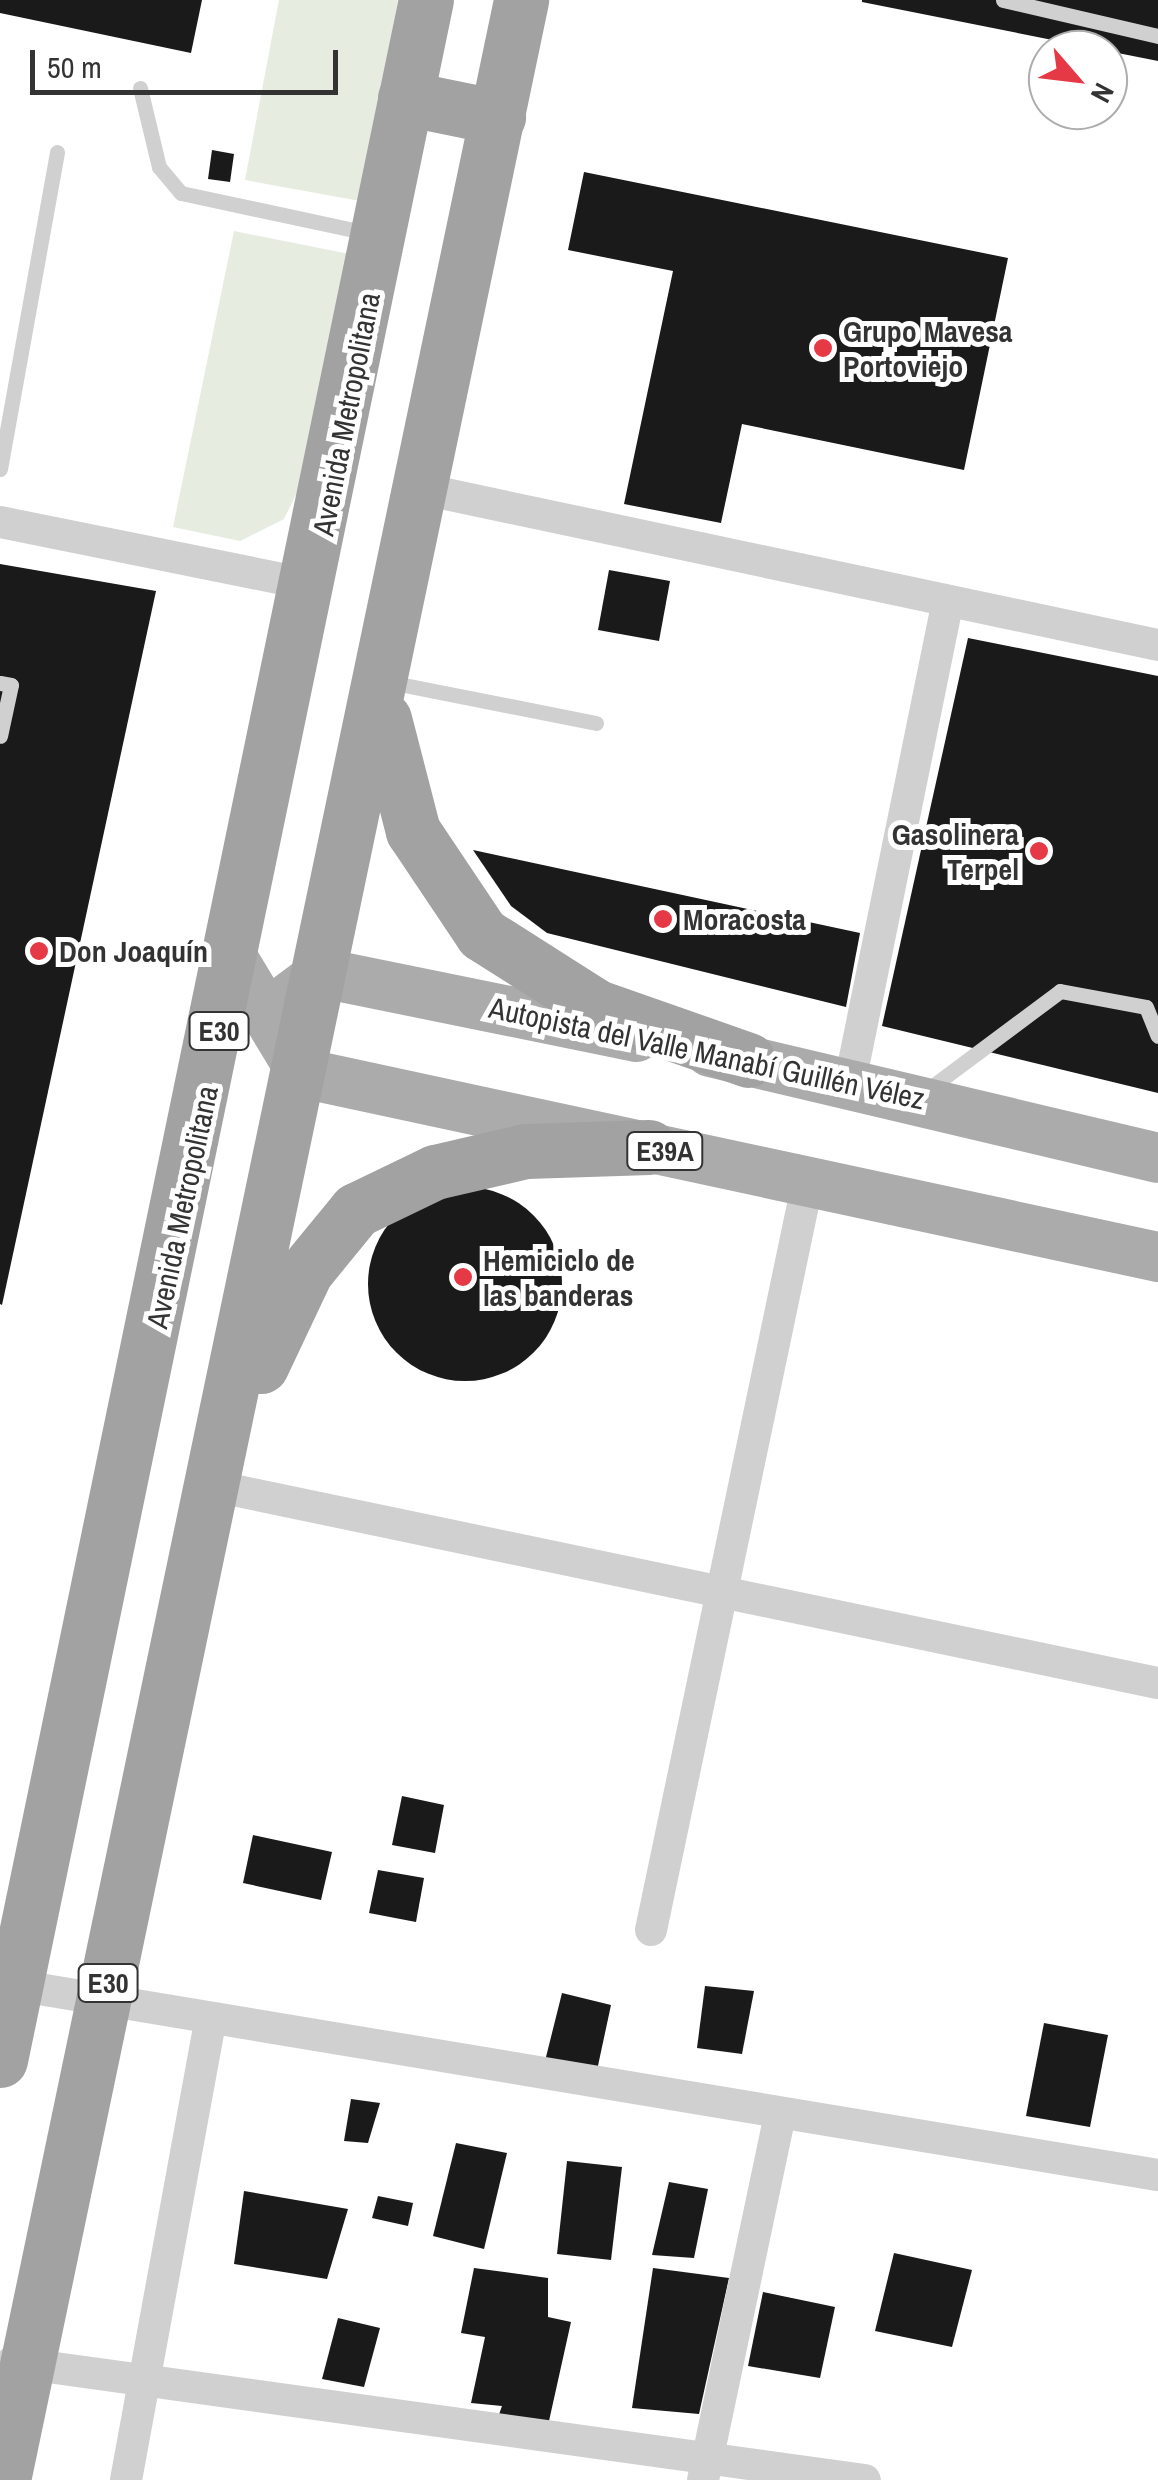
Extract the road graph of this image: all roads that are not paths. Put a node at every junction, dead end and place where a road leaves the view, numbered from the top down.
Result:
1 (426, 0) edge
2 (521, 0) edge
3 (1003, 0) edge
4 (1158, 36) edge
5 (140, 88) dead end
6 (405, 98) junction
7 (498, 118) junction
8 (57, 152) dead end
9 (381, 236) junction
10 (0, 469) edge
11 (422, 489) junction
12 (0, 522) edge
13 (312, 585) junction
14 (948, 600) junction
15 (1158, 644) edge
16 (0, 683) edge
17 (382, 692) junction
18 (596, 723) dead end
19 (0, 736) edge
20 (233, 959) junction
21 (322, 973) junction
22 (265, 1014) junction
23 (1158, 1036) edge
24 (214, 1054) junction
25 (748, 1060) junction
26 (302, 1074) junction
27 (850, 1082) junction
28 (917, 1097) junction
29 (649, 1147) junction
30 (1158, 1158) edge
31 (808, 1181) junction
32 (1158, 1257) edge
33 (214, 1486) junction
34 (725, 1592) junction
35 (1158, 1682) edge
36 (651, 1930) dead end
37 (8, 1980) edge
38 (104, 2000) junction
39 (210, 2020) junction
40 (0, 2060) edge
41 (779, 2118) junction
42 (1158, 2175) edge
43 (14, 2362) edge
44 (146, 2378) junction
45 (706, 2468) edge
46 (4, 2480) edge
47 (126, 2480) edge
48 (865, 2480) edge

1 - 6 highway, Avenida Metropolitana / E30
2 - 7 highway, E30
3 - 4 lane
5 - 9 lane
6 - 7 highway
6 - 9 highway, Avenida Metropolitana / E30
7 - 11 highway, E30
8 - 10 lane
9 - 13 highway, Avenida Metropolitana / E30
11 - 14 street
11 - 17 highway, E30
12 - 13 street
13 - 20 highway, Avenida Metropolitana / E30
14 - 15 street
14 - 27 street
16 - 19 lane
17 - 18 lane
17 - 21 highway, E30
17 - 25 highway
20 - 22 main road
20 - 24 highway, Avenida Metropolitana / E30
21 - 22 main road
21 - 25 main road, Autopista del Valle Manabí Guillén Vélez
21 - 26 highway, E30
22 - 24 main road
22 - 26 main road
23 - 28 lane
24 - 37 highway, Avenida Metropolitana / E30
25 - 27 main road, Autopista del Valle Manabí Guillén Vélez
26 - 29 main road, E39A
26 - 33 highway, E30
27 - 28 main road, Autopista del Valle Manabí Guillén Vélez
28 - 30 main road, Autopista del Valle Manabí Guillén Vélez
29 - 31 main road, E39A
29 - 33 highway
31 - 32 main road, E39A
31 - 34 street
33 - 34 street
33 - 38 highway, E30
34 - 35 street
34 - 36 street
37 - 38 street
37 - 40 highway, Avenida Metropolitana / E30
38 - 39 street
38 - 43 highway, E30
39 - 41 street
39 - 44 street
41 - 42 street
41 - 45 street
43 - 44 street
43 - 46 highway, E30
44 - 45 street
44 - 47 street
45 - 48 street

